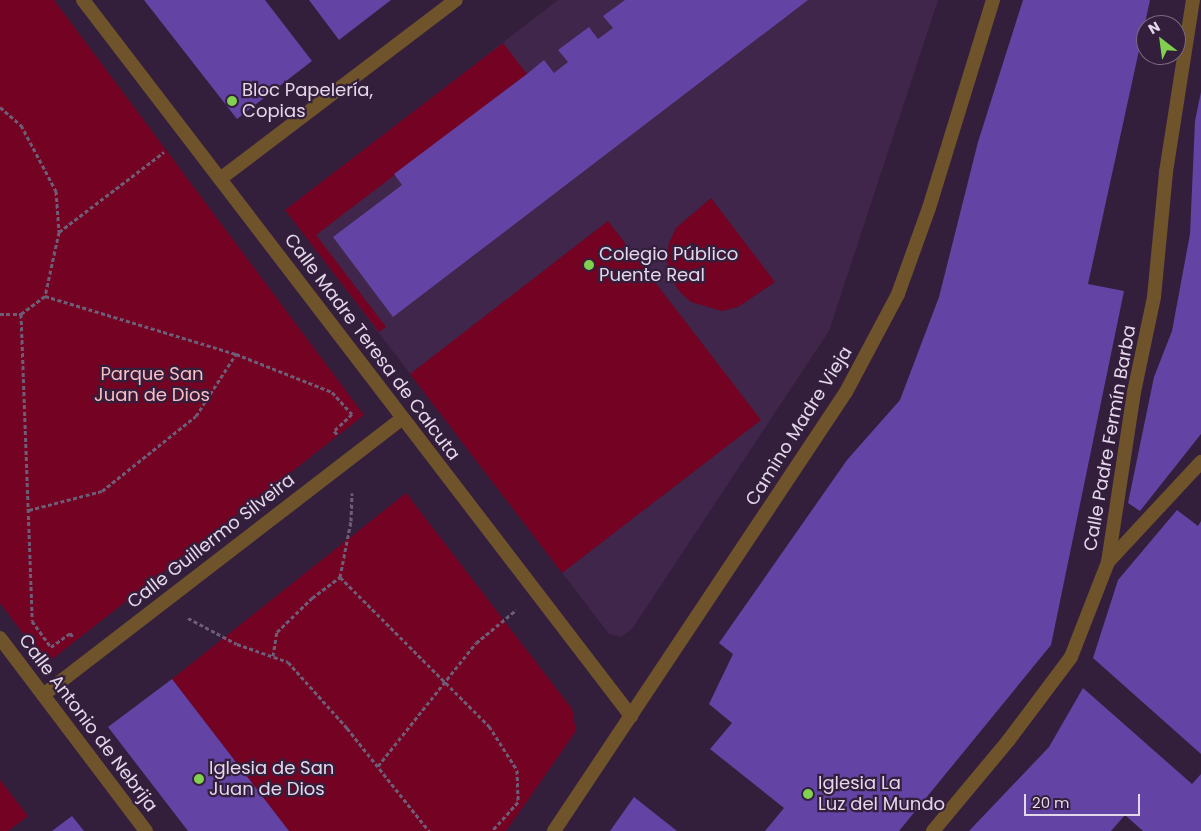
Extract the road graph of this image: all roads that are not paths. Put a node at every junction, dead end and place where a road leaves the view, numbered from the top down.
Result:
1 (83, 0) edge
2 (456, 0) edge
3 (993, 0) edge
4 (1193, 0) edge
5 (220, 179) junction
6 (403, 418) junction
7 (1201, 462) edge
8 (1108, 562) junction
9 (0, 638) edge
10 (43, 695) junction
11 (631, 716) junction
12 (146, 831) edge
13 (554, 831) edge
14 (933, 831) edge

1 - 5 street, Calle Madre Teresa de Calcuta
2 - 5 street
3 - 11 street, Camino Madre Vieja
4 - 8 street, Calle Padre Fermín Barba
5 - 6 street, Calle Madre Teresa de Calcuta
6 - 10 street, Calle Guillermo Silveira
6 - 11 street, Calle Madre Teresa de Calcuta
7 - 8 street
8 - 14 street, Calle Padre Fermín Barba
9 - 10 street, Calle Antonio de Nebrija
10 - 12 street, Calle Antonio de Nebrija
11 - 13 street, Camino Madre Vieja

